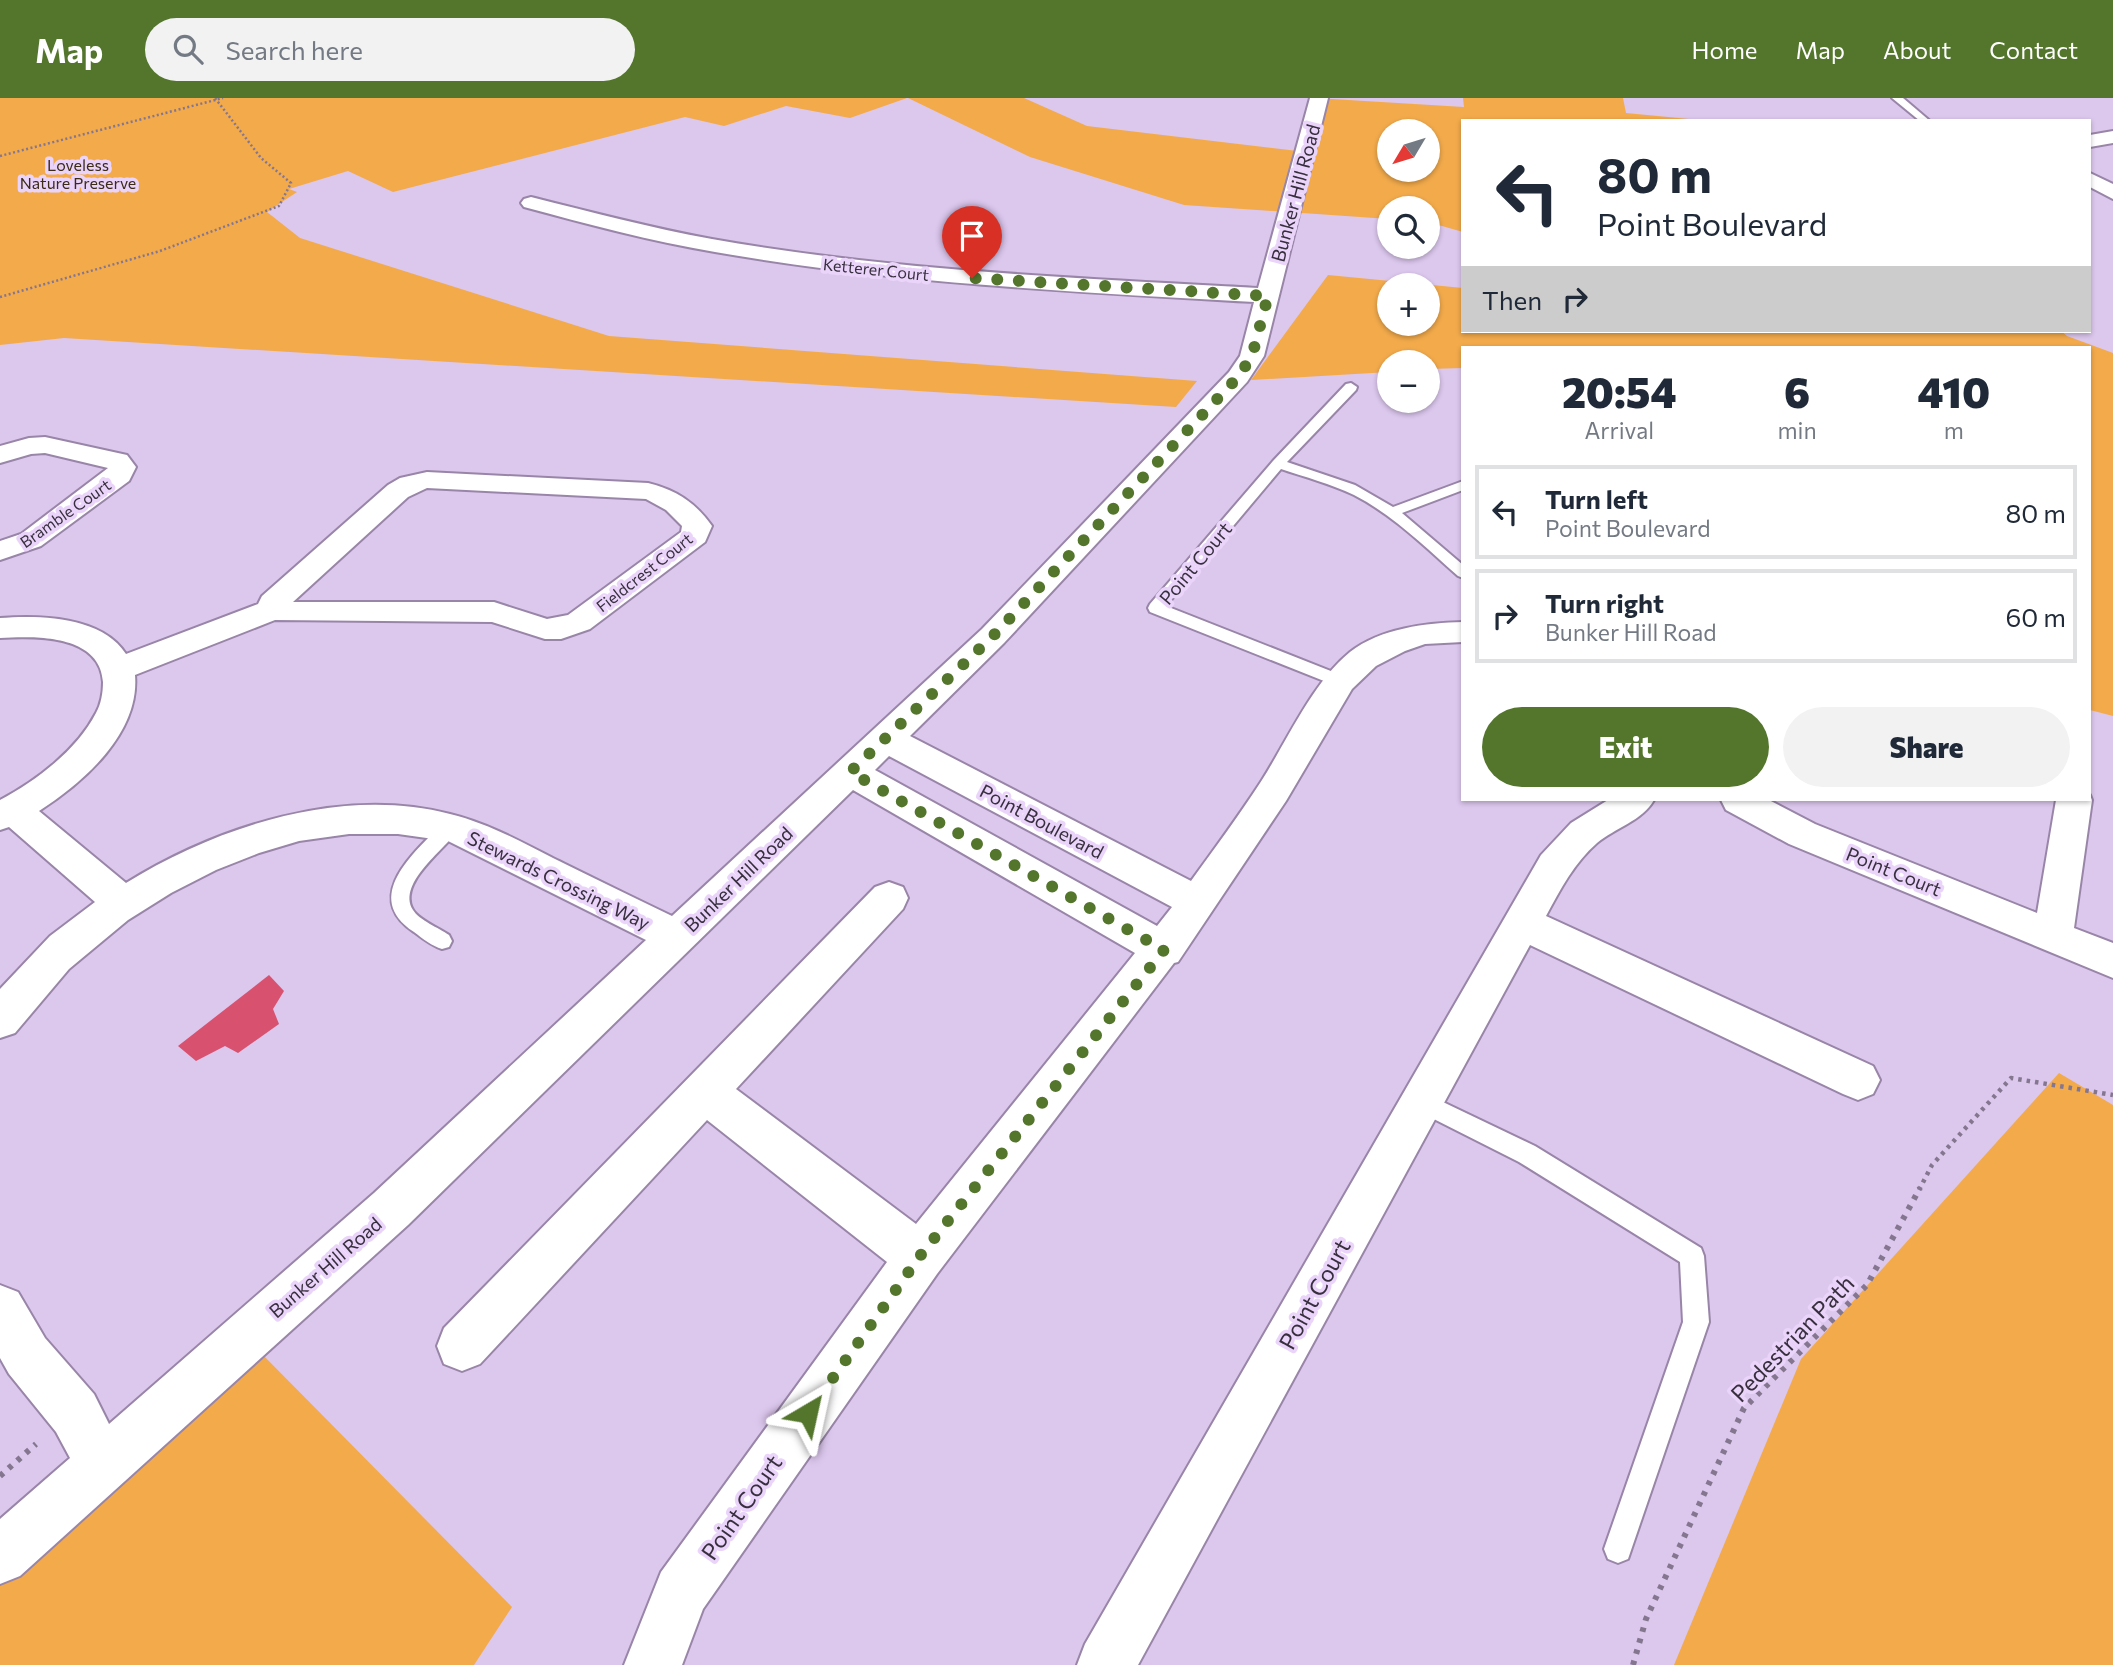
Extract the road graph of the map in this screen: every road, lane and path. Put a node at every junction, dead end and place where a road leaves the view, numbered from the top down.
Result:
1 (223, 98) edge
2 (1320, 98) edge
3 (1897, 98) edge
4 (216, 99) edge
5 (1923, 119) edge
6 (2113, 136) edge
7 (2091, 141) edge
8 (0, 156) edge
9 (2091, 180) edge
10 (2113, 193) edge
11 (531, 203) dead end
12 (1268, 296) junction
13 (0, 298) edge
14 (1351, 387) dead end
15 (0, 455) edge
16 (1278, 464) junction
17 (1461, 486) edge
18 (1390, 512) junction
19 (0, 551) edge
20 (1461, 571) edge
21 (274, 609) junction
22 (0, 628) edge
23 (1461, 632) edge
24 (118, 669) junction
25 (1340, 681) junction
26 (885, 738) junction
27 (850, 772) junction
28 (1634, 801) edge
29 (1741, 801) edge
30 (2074, 801) edge
31 (7, 813) edge
32 (450, 828) junction
33 (889, 898) dead end
34 (123, 903) junction
35 (1198, 903) junction
36 (1522, 923) junction
37 (2053, 936) junction
38 (677, 937) junction
39 (442, 941) dead end
40 (1164, 950) junction
41 (2113, 961) edge
42 (0, 1020) edge
43 (1858, 1080) dead end
44 (705, 1092) junction
45 (2113, 1095) edge
46 (1422, 1102) junction
47 (920, 1256) junction
48 (0, 1310) edge
49 (462, 1346) dead end
50 (73, 1411) junction
51 (101, 1464) junction
52 (0, 1476) edge
53 (1618, 1549) dead end
54 (0, 1556) edge
55 (653, 1665) edge
56 (1106, 1665) edge
57 (1633, 1665) edge

1 - 4 path
2 - 12 street, Bunker Hill Road
3 - 5 lane
4 - 8 path
4 - 13 path
6 - 7 street
9 - 10 street
11 - 12 street, Ketterer Court
12 - 26 street, Bunker Hill Road
14 - 16 lane, Point Court
15 - 19 street, Bramble Court
16 - 18 lane
16 - 25 lane, Point Court
17 - 18 lane
18 - 20 lane
21 - 21 street, Fieldcrest Court
21 - 24 street, Fieldcrest Court
22 - 24 street
23 - 25 street, Point Court
24 - 31 street
25 - 35 street, Point Court
26 - 27 street, Bunker Hill Road
26 - 35 street, Point Boulevard
27 - 38 street, Bunker Hill Road
27 - 40 street
28 - 36 street, Point Court
29 - 37 street, Point Court
30 - 37 street
31 - 34 street
32 - 34 street, Stewards Crossing Way
32 - 38 street, Stewards Crossing Way
32 - 39 lane
33 - 44 street
34 - 42 street, Stewards Crossing Way
35 - 40 street, Point Court
36 - 43 street
36 - 46 street, Point Court
37 - 41 street, Point Court
38 - 51 street, Bunker Hill Road
40 - 47 street, Point Court
44 - 47 street
44 - 49 street
45 - 57 path, Pedestrian Path
46 - 53 lane
46 - 56 street, Point Court
47 - 55 street, Point Court
48 - 50 street
50 - 51 street
50 - 52 path
51 - 54 street, Bunker Hill Road

